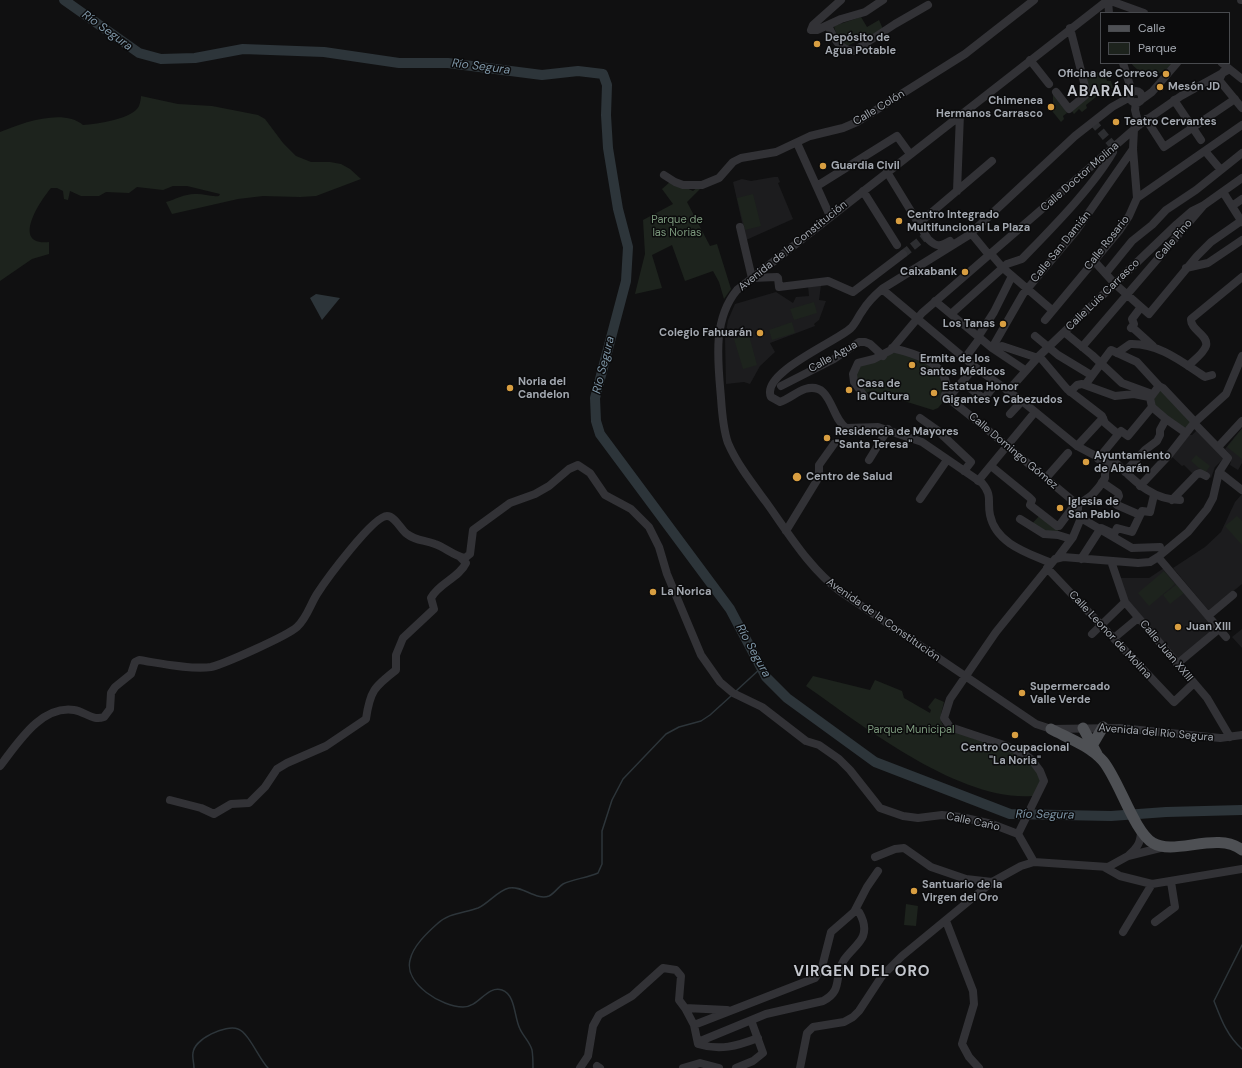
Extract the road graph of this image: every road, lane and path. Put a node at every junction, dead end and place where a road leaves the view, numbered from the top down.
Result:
1 (840, 0) edge
2 (883, 0) edge
3 (1034, 0) edge
4 (1108, 0) edge
5 (928, 5) dead end
6 (1109, 12) edge
7 (1141, 12) edge
8 (828, 25) junction
9 (1070, 28) junction
10 (1030, 60) junction
11 (1123, 64) edge
12 (1176, 64) edge
13 (1222, 64) edge
14 (1226, 71) junction
15 (1242, 79) edge
16 (1049, 84) dead end
17 (1056, 92) dead end
18 (1135, 98) junction
19 (1235, 99) junction
20 (1174, 100) junction
21 (1242, 108) edge
22 (960, 114) junction
23 (1146, 119) junction
24 (1242, 125) edge
25 (1136, 127) junction
26 (1192, 128) junction
27 (1201, 140) dead end
28 (797, 143) junction
29 (1116, 146) junction
30 (1133, 149) junction
31 (1206, 151) junction
32 (1242, 153) edge
33 (910, 154) junction
34 (992, 161) dead end
35 (1221, 170) junction
36 (887, 172) junction
37 (664, 175) dead end
38 (1242, 178) edge
39 (817, 186) junction
40 (863, 191) junction
41 (957, 191) junction
42 (1223, 192) junction
43 (1137, 198) junction
44 (1242, 199) edge
45 (1204, 204) junction
46 (1232, 206) junction
47 (830, 216) junction
48 (1242, 222) edge
49 (918, 224) junction
50 (740, 227) dead end
51 (970, 234) junction
52 (1242, 240) edge
53 (897, 245) dead end
54 (903, 254) tunnel mouth
55 (990, 254) junction
56 (1095, 262) junction
57 (1003, 268) junction
58 (1186, 268) junction
59 (1106, 274) junction
60 (1012, 276) junction
61 (1242, 277) edge
62 (752, 278) junction
63 (1115, 284) junction
64 (882, 289) junction
65 (1027, 289) junction
66 (1127, 295) junction
67 (935, 301) junction
68 (1141, 307) junction
69 (1052, 310) junction
70 (951, 314) junction
71 (918, 318) junction
72 (1045, 320) dead end
73 (1064, 332) junction
74 (1035, 336) dead end
75 (979, 338) junction
76 (1049, 347) junction
77 (1082, 347) junction
78 (1154, 347) junction
79 (892, 348) junction
80 (994, 350) junction
81 (1114, 352) junction
82 (883, 356) junction
83 (1242, 356) edge
84 (1038, 357) junction
85 (965, 358) junction
86 (1100, 362) junction
87 (1188, 366) junction
88 (974, 367) junction
89 (1239, 369) edge
90 (1026, 370) junction
91 (1091, 375) junction
92 (1212, 375) dead end
93 (996, 383) junction
94 (1084, 385) junction
95 (781, 386) dead end
96 (1159, 386) junction
97 (970, 388) dead end
98 (1008, 391) junction
99 (1070, 392) junction
100 (1151, 396) junction
101 (865, 397) dead end
102 (946, 398) junction
103 (1022, 401) junction
104 (1152, 407) junction
105 (1035, 412) junction
106 (1010, 414) dead end
107 (920, 418) dead end
108 (1103, 418) junction
109 (1166, 419) junction
110 (1242, 421) edge
111 (1195, 422) junction
112 (888, 429) junction
113 (1186, 433) junction
114 (1118, 434) junction
115 (834, 444) dead end
116 (1007, 446) junction
117 (1077, 446) junction
118 (1218, 448) junction
119 (1068, 453) dead end
120 (1098, 459) junction
121 (869, 460) dead end
122 (947, 460) junction
123 (1112, 463) junction
124 (991, 466) junction
125 (964, 471) junction
126 (1125, 472) junction
127 (1219, 472) junction
128 (1206, 476) dead end
129 (1046, 478) junction
130 (978, 481) junction
131 (1102, 482) junction
132 (1140, 486) junction
133 (1242, 490) edge
134 (1154, 496) junction
135 (920, 499) dead end
136 (1077, 504) junction
137 (1140, 515) junction
138 (1081, 518) junction
139 (1020, 519) dead end
140 (1099, 530) junction
141 (786, 531) junction
142 (1071, 539) junction
143 (1160, 547) dead end
144 (460, 557) junction
145 (1058, 557) junction
146 (1158, 557) junction
147 (1081, 559) junction
148 (1111, 561) junction
149 (1049, 566) junction
150 (1233, 595) dead end
151 (1125, 602) junction
152 (1208, 616) junction
153 (1138, 618) junction
154 (1101, 625) junction
155 (1219, 629) junction
156 (1092, 634) dead end
157 (1226, 637) dead end
158 (1114, 638) junction
159 (1177, 664) junction
160 (965, 677) junction
161 (1194, 683) junction
162 (1102, 727) junction
163 (1083, 728) junction
164 (1051, 729) junction
165 (1242, 735) edge
166 (1230, 737) junction
167 (1092, 749) junction
168 (0, 766) edge
169 (170, 800) dead end
170 (1141, 830) junction
171 (1020, 831) junction
172 (1165, 847) junction
173 (1242, 850) edge
174 (1128, 856) junction
175 (875, 857) dead end
176 (1034, 862) junction
177 (1104, 867) junction
178 (1242, 869) edge
179 (878, 872) dead end
180 (992, 882) junction
181 (1171, 882) junction
182 (1152, 884) junction
183 (854, 912) junction
184 (946, 920) junction
185 (1155, 922) dead end
186 (1123, 932) dead end
187 (685, 1008) junction
188 (730, 1010) junction
189 (751, 1020) junction
190 (694, 1025) junction
191 (758, 1038) junction
192 (698, 1043) junction
193 (580, 1068) edge
194 (683, 1068) edge
195 (719, 1068) edge
196 (736, 1068) edge
197 (800, 1068) edge
198 (979, 1068) edge

1 - 8 street
2 - 8 street
3 - 28 street, Calle Colón
4 - 6 street
4 - 7 street
4 - 9 street, Avenida de la Constitución
5 - 8 street
9 - 10 street, Avenida de la Constitución
9 - 17 street
10 - 16 street
10 - 22 street, Avenida de la Constitución
11 - 18 street, Calle Rosario
12 - 18 street
13 - 14 street
14 - 15 street
14 - 19 street
14 - 20 street, Calle Doctor Molina
18 - 25 street, Calle Rosario
18 - 51 street
19 - 21 street
19 - 26 street
20 - 23 street, Calle Doctor Molina
20 - 26 street
22 - 33 street, Avenida de la Constitución
22 - 41 street
23 - 25 street, Calle Doctor Molina
23 - 26 street
24 - 31 street
25 - 29 street, Calle Doctor Molina
25 - 30 street, Calle Rosario
26 - 27 street
28 - 37 street, Calle Colón
28 - 39 street
29 - 55 street, Calle Doctor Molina
29 - 57 street
30 - 43 street, Calle Rosario
30 - 65 street, Calle San Damián
31 - 35 street
31 - 43 street
32 - 35 street
33 - 36 street, Avenida de la Constitución
33 - 39 street
34 - 41 street
35 - 59 street
36 - 40 street, Avenida de la Constitución
36 - 49 street
38 - 42 street, Calle Pino
39 - 47 street
40 - 47 street, Avenida de la Constitución
40 - 53 street
41 - 49 street
42 - 45 street, Calle Pino
42 - 46 street
43 - 56 street, Calle Rosario
44 - 46 street
45 - 63 street, Calle Luis Carrasco
45 - 66 street, Calle Pino
46 - 48 street
47 - 62 street, Avenida de la Constitución
48 - 58 street
49 - 51 street
50 - 62 street
51 - 55 street
51 - 64 street
52 - 58 street
54 - 62 street
55 - 57 street
55 - 67 street, Calle Doctor Molina
56 - 59 street
56 - 69 street, Calle Rosario
57 - 60 street
57 - 70 street
58 - 68 street
59 - 63 street
60 - 65 street
60 - 75 street
61 - 87 street
62 - 141 street, Avenida de la Constitución
63 - 66 street
63 - 73 street, Calle Luis Carrasco
64 - 71 street
64 - 112 street
65 - 69 street
65 - 80 street, Calle San Damián
66 - 68 street
66 - 77 street, Calle Pino
67 - 70 street
67 - 71 street, Calle Doctor Molina
68 - 78 street
69 - 72 street, Calle Rosario
70 - 75 street
71 - 79 street, Calle Doctor Molina
71 - 85 street
73 - 76 street, Calle Luis Carrasco
73 - 77 street
74 - 76 street
75 - 80 street
75 - 85 street
76 - 84 street, Calle Luis Carrasco
76 - 91 street
77 - 86 street
78 - 81 street
78 - 87 street
79 - 82 street, Calle Doctor Molina
79 - 102 street
80 - 84 street
80 - 90 street
81 - 86 street
81 - 96 street
82 - 95 street, Calle Agua
82 - 101 street
83 - 89 street
84 - 90 street, Calle Luis Carrasco
84 - 99 street
85 - 88 street
86 - 91 street
86 - 100 street
87 - 92 street
88 - 93 street
88 - 102 street
89 - 111 street
90 - 98 street, Calle Luis Carrasco
91 - 94 street
93 - 97 street
93 - 98 street
94 - 99 street
94 - 100 street
96 - 100 street
96 - 111 street
98 - 103 street
99 - 108 street
100 - 104 street
102 - 116 street, Calle Domingo Gómez
103 - 105 street
103 - 106 street
104 - 109 street
104 - 114 street
105 - 116 street
105 - 117 street
107 - 125 street
108 - 114 street
108 - 117 street
109 - 113 street
109 - 126 street
110 - 118 street
111 - 113 street
111 - 118 street
112 - 121 street
112 - 122 street
113 - 132 street
114 - 120 street
115 - 141 street
116 - 124 street
116 - 129 street, Calle Domingo Gómez
117 - 120 street
118 - 127 street
119 - 129 street
120 - 123 street
122 - 125 street
122 - 135 street
123 - 126 street
123 - 131 street
124 - 130 street
124 - 136 street
125 - 130 street
126 - 132 street
127 - 133 street
127 - 146 street
128 - 134 street
129 - 136 street, Calle Domingo Gómez
130 - 149 street
131 - 136 street
131 - 137 street
132 - 134 street
134 - 137 street
136 - 138 street
137 - 140 street
138 - 140 street
138 - 142 street
139 - 142 street
140 - 143 street
140 - 147 street
141 - 160 street, Avenida de la Constitución
142 - 145 street
144 - 168 street
144 - 169 street
144 - 171 street, Calle Caño
145 - 147 street
145 - 149 street
146 - 148 street
146 - 152 street
147 - 148 street
148 - 151 street, Calle Juan XXIII
149 - 154 street, Calle Leonor de Molina
149 - 160 street
150 - 152 street
151 - 153 street, Calle Juan XXIII
151 - 154 street
152 - 155 street
153 - 158 street
153 - 159 street, Calle Juan XXIII
154 - 156 street
154 - 158 street, Calle Leonor de Molina
155 - 157 street
155 - 159 street
158 - 161 street, Calle Leonor de Molina
159 - 161 street, Calle Juan XXIII
160 - 164 street, Avenida del Río Segura
160 - 171 street
161 - 166 street, Calle Juan XXIII
162 - 163 street, Avenida del Río Segura
162 - 166 street, Avenida del Río Segura
162 - 167 main road
163 - 164 street, Avenida del Río Segura
163 - 167 main road
164 - 167 main road
165 - 166 street, Avenida del Río Segura
167 - 170 main road
170 - 172 main road
170 - 174 street
171 - 176 street
172 - 173 main road
172 - 174 street
174 - 177 street
175 - 180 street
176 - 177 street
176 - 180 street
177 - 182 street
178 - 181 street
179 - 183 street
180 - 184 street
181 - 182 street
181 - 185 street
182 - 186 street
183 - 188 street
183 - 189 street
184 - 197 street
184 - 198 street
187 - 188 street
187 - 190 street
187 - 193 street
188 - 190 street
189 - 191 street
189 - 192 street
190 - 192 street
191 - 192 street
191 - 196 street
194 - 195 street

